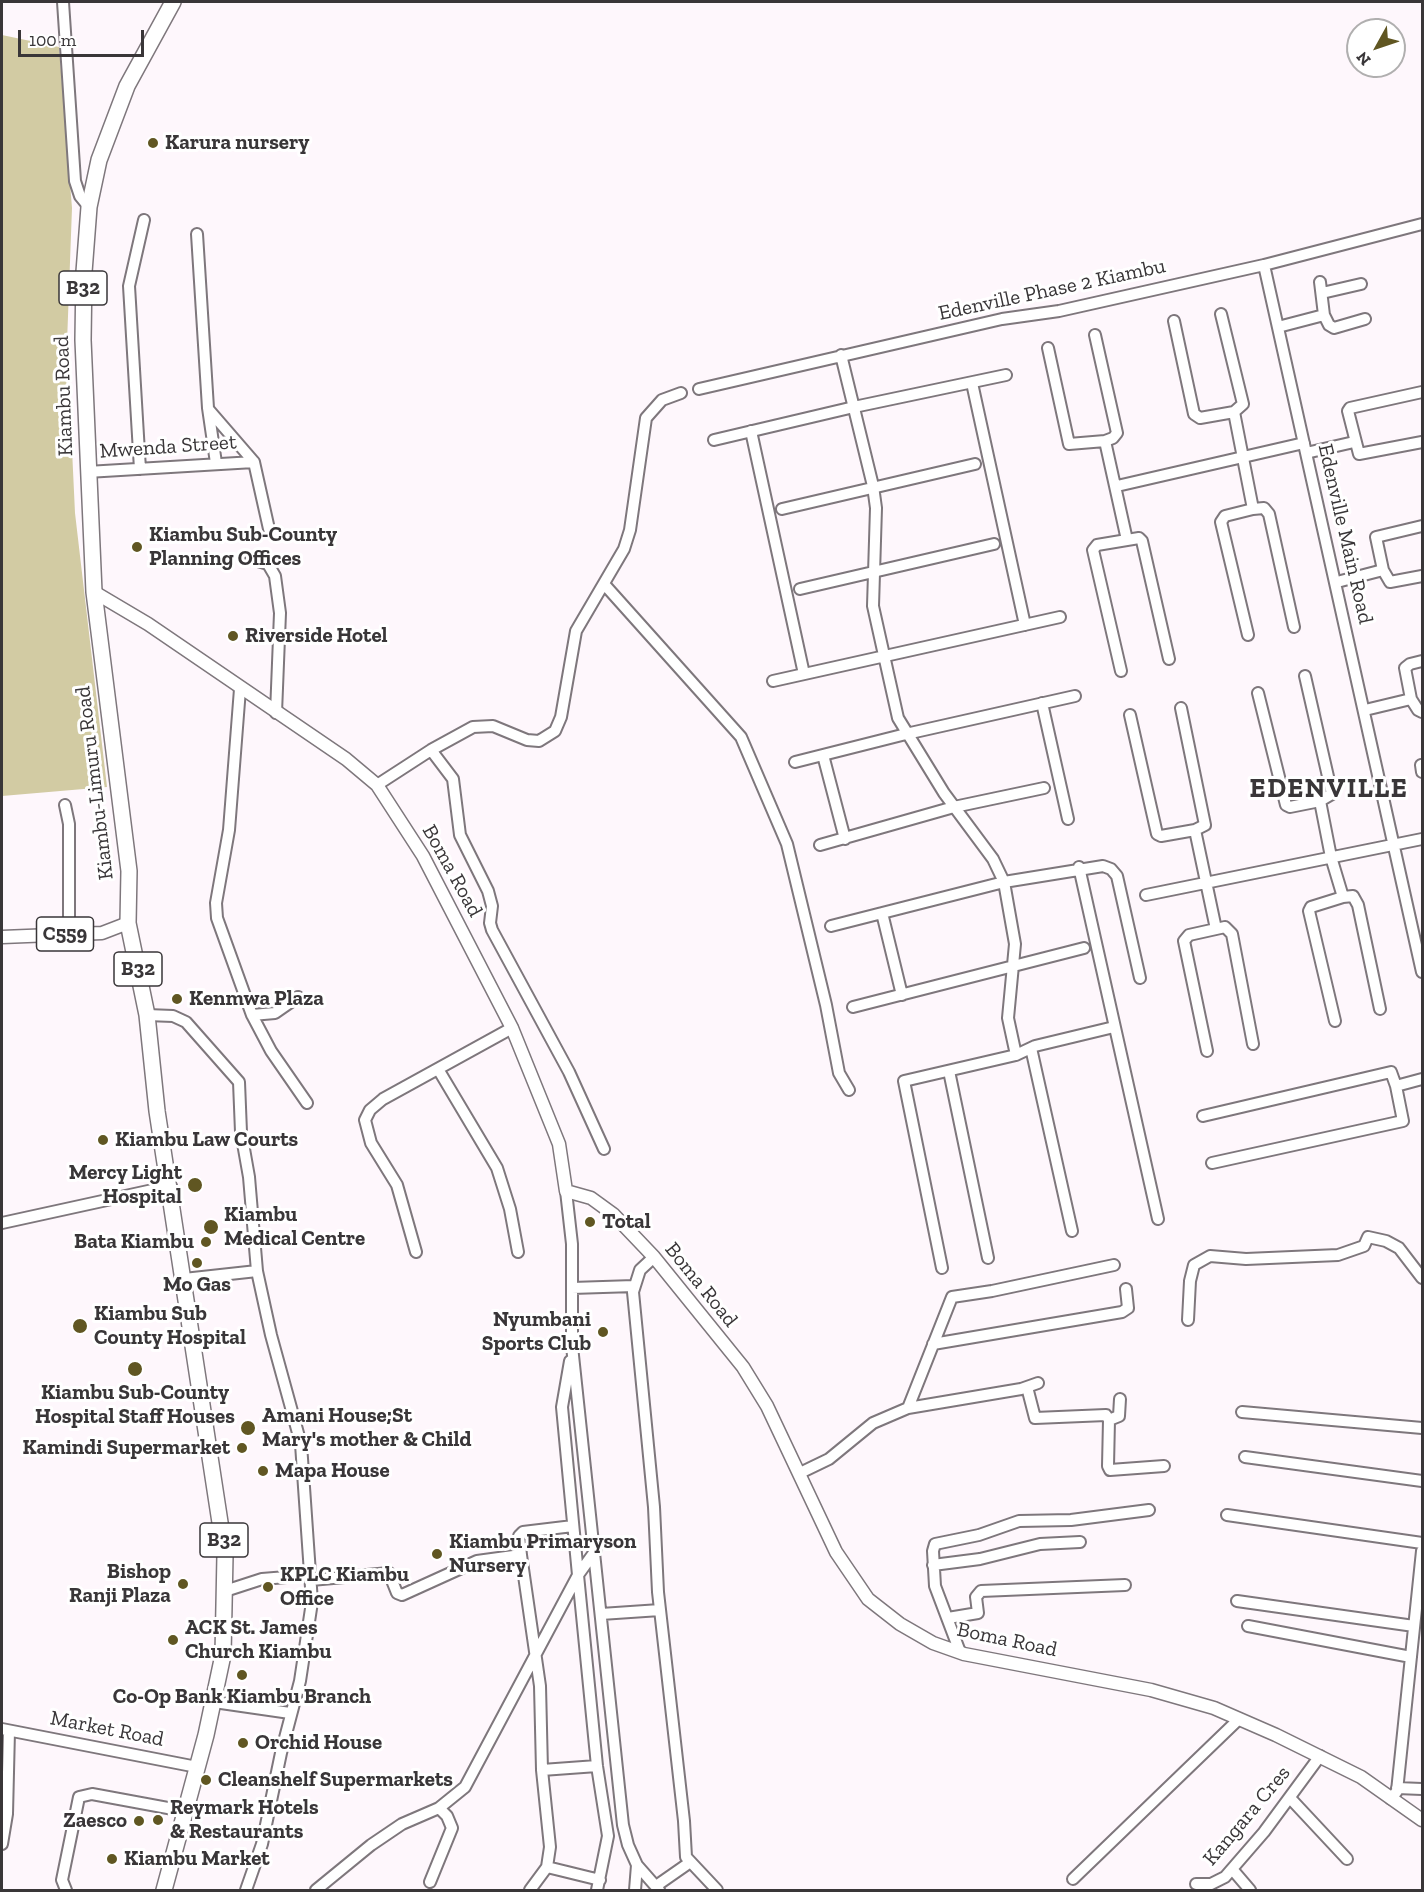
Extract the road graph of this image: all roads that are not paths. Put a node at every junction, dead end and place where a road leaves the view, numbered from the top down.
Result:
1 (63, 2) edge
2 (173, 2) edge
3 (89, 207) junction
4 (144, 220) dead end
5 (1422, 224) edge
6 (197, 234) dead end
7 (1264, 265) junction
8 (1361, 284) dead end
9 (1221, 314) dead end
10 (1324, 315) junction
11 (1365, 319) dead end
12 (1174, 321) dead end
13 (1278, 327) junction
14 (1095, 335) dead end
15 (1048, 348) dead end
16 (844, 355) junction
17 (1006, 375) dead end
18 (972, 383) junction
19 (699, 389) dead end
20 (1422, 392) edge
21 (681, 393) dead end
22 (854, 407) junction
23 (208, 408) junction
24 (1234, 412) junction
25 (750, 431) junction
26 (714, 440) dead end
27 (1105, 441) junction
28 (1354, 442) junction
29 (1422, 442) edge
30 (1305, 448) junction
31 (1242, 456) junction
32 (254, 462) junction
33 (216, 463) junction
34 (975, 464) dead end
35 (140, 469) junction
36 (87, 472) junction
37 (873, 486) junction
38 (1117, 486) junction
39 (782, 509) dead end
40 (1253, 509) junction
41 (1422, 526) edge
42 (269, 529) dead end
43 (1127, 540) junction
44 (994, 544) dead end
45 (251, 558) dead end
46 (1383, 570) junction
47 (874, 572) junction
48 (1422, 576) edge
49 (1337, 582) junction
50 (604, 584) junction
51 (800, 589) dead end
52 (94, 592) junction
53 (1060, 617) dead end
54 (1024, 625) junction
55 (1294, 627) dead end
56 (1248, 635) dead end
57 (885, 654) junction
58 (1169, 659) dead end
59 (1422, 661) edge
60 (1121, 671) dead end
61 (804, 674) junction
62 (1305, 676) dead end
63 (773, 681) dead end
64 (240, 689) junction
65 (1258, 693) dead end
66 (1075, 696) dead end
67 (1411, 699) junction
68 (1042, 703) junction
69 (1181, 708) dead end
70 (1365, 710) junction
71 (1422, 712) edge
72 (276, 713) junction
73 (1130, 715) dead end
74 (906, 734) junction
75 (431, 750) junction
76 (823, 755) junction
77 (795, 762) dead end
78 (377, 785) junction
79 (1044, 788) dead end
80 (1320, 801) junction
81 (65, 805) dead end
82 (954, 807) junction
83 (1068, 819) dead end
84 (1195, 830) junction
85 (845, 839) junction
86 (1422, 839) edge
87 (820, 845) dead end
88 (1394, 845) junction
89 (1331, 857) junction
90 (1079, 867) junction
91 (1004, 882) junction
92 (1205, 882) junction
93 (1146, 895) dead end
94 (1343, 897) junction
95 (882, 913) junction
96 (128, 923) junction
97 (831, 926) dead end
98 (1216, 929) junction
99 (69, 934) junction
100 (2, 937) edge
101 (1084, 948) dead end
102 (1014, 966) junction
103 (1422, 970) edge
104 (1140, 978) dead end
105 (902, 994) junction
106 (298, 997) dead end
107 (853, 1007) dead end
108 (1380, 1009) dead end
109 (147, 1015) junction
110 (252, 1015) junction
111 (1335, 1021) dead end
112 (1114, 1027) junction
113 (512, 1028) junction
114 (1253, 1044) dead end
115 (1031, 1048) junction
116 (1207, 1052) dead end
117 (1016, 1055) junction
118 (438, 1069) junction
119 (949, 1071) junction
120 (1422, 1079) edge
121 (1396, 1086) junction
122 (849, 1090) dead end
123 (307, 1103) dead end
124 (1203, 1116) dead end
125 (604, 1149) dead end
126 (1212, 1163) dead end
127 (171, 1186) junction
128 (566, 1191) junction
129 (1158, 1219) dead end
130 (2, 1223) edge
131 (1072, 1231) dead end
132 (416, 1252) dead end
133 (518, 1252) dead end
134 (654, 1257) junction
135 (988, 1258) dead end
136 (1114, 1265) dead end
137 (942, 1268) dead end
138 (257, 1271) junction
139 (1422, 1278) edge
140 (184, 1279) junction
141 (634, 1286) junction
142 (572, 1288) junction
143 (1126, 1289) dead end
144 (1188, 1320) dead end
145 (933, 1344) junction
146 (573, 1346) junction
147 (1120, 1399) dead end
148 (908, 1408) junction
149 (1242, 1412) dead end
150 (1109, 1420) junction
151 (1422, 1428) edge
152 (1245, 1457) dead end
153 (1164, 1466) dead end
154 (800, 1473) junction
155 (1422, 1481) edge
156 (591, 1500) junction
157 (571, 1502) junction
158 (1149, 1510) dead end
159 (1227, 1515) dead end
160 (573, 1526) junction
161 (1080, 1542) dead end
162 (1422, 1543) edge
163 (596, 1550) junction
164 (1422, 1551) edge
165 (522, 1555) junction
166 (933, 1565) junction
167 (578, 1575) junction
168 (311, 1577) junction
169 (1125, 1586) dead end
170 (225, 1591) junction
171 (1237, 1601) dead end
172 (660, 1610) junction
173 (601, 1614) junction
174 (948, 1618) junction
175 (1248, 1626) dead end
176 (1414, 1626) junction
177 (960, 1652) junction
178 (1412, 1657) junction
179 (534, 1660) junction
180 (214, 1702) junction
181 (290, 1713) junction
182 (1239, 1719) junction
183 (5, 1730) edge
184 (1320, 1756) junction
185 (597, 1766) junction
186 (197, 1767) junction
187 (542, 1770) junction
188 (1397, 1788) junction
189 (1422, 1789) edge
190 (1290, 1798) junction
191 (1391, 1799) junction
192 (439, 1808) junction
193 (184, 1811) junction
194 (1422, 1820) edge
195 (625, 1834) junction
196 (608, 1836) junction
197 (2, 1844) edge
198 (1347, 1860) dead end
199 (689, 1863) junction
200 (638, 1865) junction
201 (547, 1867) junction
202 (1232, 1869) junction
203 (1073, 1879) dead end
204 (430, 1882) dead end
205 (1196, 1884) dead end
206 (598, 1885) edge
207 (657, 1888) edge
208 (66, 1890) edge
209 (164, 1890) edge
210 (246, 1890) edge
211 (316, 1890) edge
212 (530, 1890) edge
213 (635, 1890) edge
214 (717, 1890) edge
215 (1250, 1890) edge

1 - 3 street
2 - 3 highway, Kiambu Road / B32
3 - 36 highway, Kiambu Road / B32
4 - 35 street
5 - 7 street
6 - 23 street
7 - 13 street, Edenville Main Road
7 - 16 street, Edenville Phase 2 Kiambu
8 - 10 street
9 - 24 street
10 - 11 street
10 - 13 street
12 - 24 street
13 - 30 street, Edenville Main Road
14 - 27 street
15 - 27 street
16 - 19 street, Edenville Phase 2 Kiambu
16 - 22 street
17 - 18 street
18 - 22 street
18 - 54 street
20 - 28 street
21 - 50 street
22 - 25 street
22 - 37 street
23 - 32 street
23 - 33 street
24 - 31 street
25 - 26 street
25 - 61 street
27 - 38 street
28 - 29 street
28 - 30 street
30 - 31 street
30 - 49 street, Edenville Main Road
31 - 38 street
31 - 40 street
32 - 33 street, Mwenda Street
32 - 42 street, Mwenda Street
33 - 35 street, Mwenda Street
34 - 37 street
35 - 36 street, Mwenda Street
36 - 52 highway, Kiambu Road / B32
37 - 39 street
37 - 47 street
38 - 43 street
40 - 55 street
40 - 56 street
41 - 46 street
43 - 58 street
43 - 60 street
44 - 47 street
45 - 72 street
46 - 48 street
46 - 49 street
47 - 51 street
47 - 57 street
49 - 70 street, Edenville Main Road
50 - 75 street
50 - 122 street
52 - 64 main road, Boma Road
52 - 96 highway, Kiambu-Limuru Road / B32
53 - 54 street
54 - 57 street
57 - 61 street
57 - 74 street
59 - 67 street
61 - 63 street
62 - 80 street
64 - 72 main road, Boma Road
64 - 110 street
65 - 80 street
66 - 68 street
67 - 70 street
67 - 71 street
68 - 74 street
68 - 83 street
69 - 84 street
70 - 88 street, Edenville Main Road
72 - 78 main road, Boma Road
73 - 84 street
74 - 76 street
74 - 82 street
75 - 78 street
75 - 125 street
76 - 77 street
76 - 85 street
78 - 113 main road, Boma Road
79 - 82 street
80 - 89 street
81 - 99 street
82 - 85 street
82 - 91 street
84 - 92 street
85 - 87 street
86 - 88 street
88 - 89 street
88 - 103 street, Edenville Main Road
89 - 92 street
89 - 94 street
90 - 91 street
90 - 104 street
90 - 112 street
91 - 95 street
91 - 102 street
92 - 93 street
92 - 98 street
94 - 108 street
94 - 111 street
95 - 97 street
95 - 105 street
96 - 99 main road, C559
96 - 109 highway, Kiambu-Limuru Road / B32
98 - 114 street
98 - 116 street
99 - 100 main road, C559
101 - 102 street
102 - 105 street
102 - 117 street
105 - 107 street
106 - 110 street
109 - 127 highway, Kiambu-Limuru Road / B32
109 - 138 street
110 - 123 street
112 - 115 street
112 - 129 street
113 - 118 street
113 - 128 main road, Boma Road
115 - 117 street
115 - 131 street
117 - 119 street
118 - 132 street
118 - 133 street
119 - 135 street
119 - 137 street
120 - 121 street
121 - 124 street
121 - 126 street
127 - 130 street
127 - 140 highway, Kiambu-Limuru Road / B32
128 - 134 main road, Boma Road
128 - 142 street
134 - 141 street
134 - 154 main road, Boma Road
136 - 145 street
138 - 140 street
138 - 168 street
139 - 144 street
140 - 170 highway, Kiambu-Limuru Road / B32
141 - 142 street
141 - 172 street
142 - 146 street
143 - 145 street
145 - 148 street
146 - 156 street
146 - 157 street
147 - 150 street
148 - 150 street
148 - 154 street
149 - 151 street
150 - 153 street
152 - 155 street
154 - 177 main road, Boma Road
156 - 157 street
156 - 163 street
157 - 160 street
158 - 166 street
159 - 162 street
160 - 165 street
160 - 167 street
161 - 166 street
163 - 167 street
163 - 173 street
164 - 176 street
165 - 168 street
165 - 179 street
166 - 174 street
167 - 179 street
167 - 185 street
168 - 170 street
168 - 181 street
169 - 174 street
170 - 180 highway, Kiambu-Limuru Road / B32
171 - 176 street
172 - 173 street
172 - 199 street
173 - 195 street
174 - 177 street
175 - 178 street
176 - 178 street
177 - 182 main road, Boma Road
178 - 188 street
179 - 187 street
179 - 192 street
180 - 181 street
180 - 186 highway, Kiambu-Limuru Road / B32
181 - 210 street
182 - 184 main road, Boma Road
182 - 203 street
183 - 186 street, Market Road
183 - 197 street, Market Road
184 - 190 street, Kangara Cres
184 - 191 main road, Boma Road
185 - 187 street
185 - 196 street
186 - 193 highway, Kiambu-Limuru Road / B32
187 - 201 street
188 - 189 street
188 - 191 street
190 - 198 street
190 - 202 street, Kangara Cres
191 - 194 main road, Boma Road
192 - 204 street
192 - 211 street
193 - 208 street
193 - 209 highway, Kiambu-Limuru Road / B32
195 - 196 street
195 - 200 street
196 - 206 street
199 - 207 street
199 - 214 street
200 - 207 street
200 - 213 street
201 - 206 street
201 - 212 street
202 - 205 street, Kangara Cres
202 - 215 street

